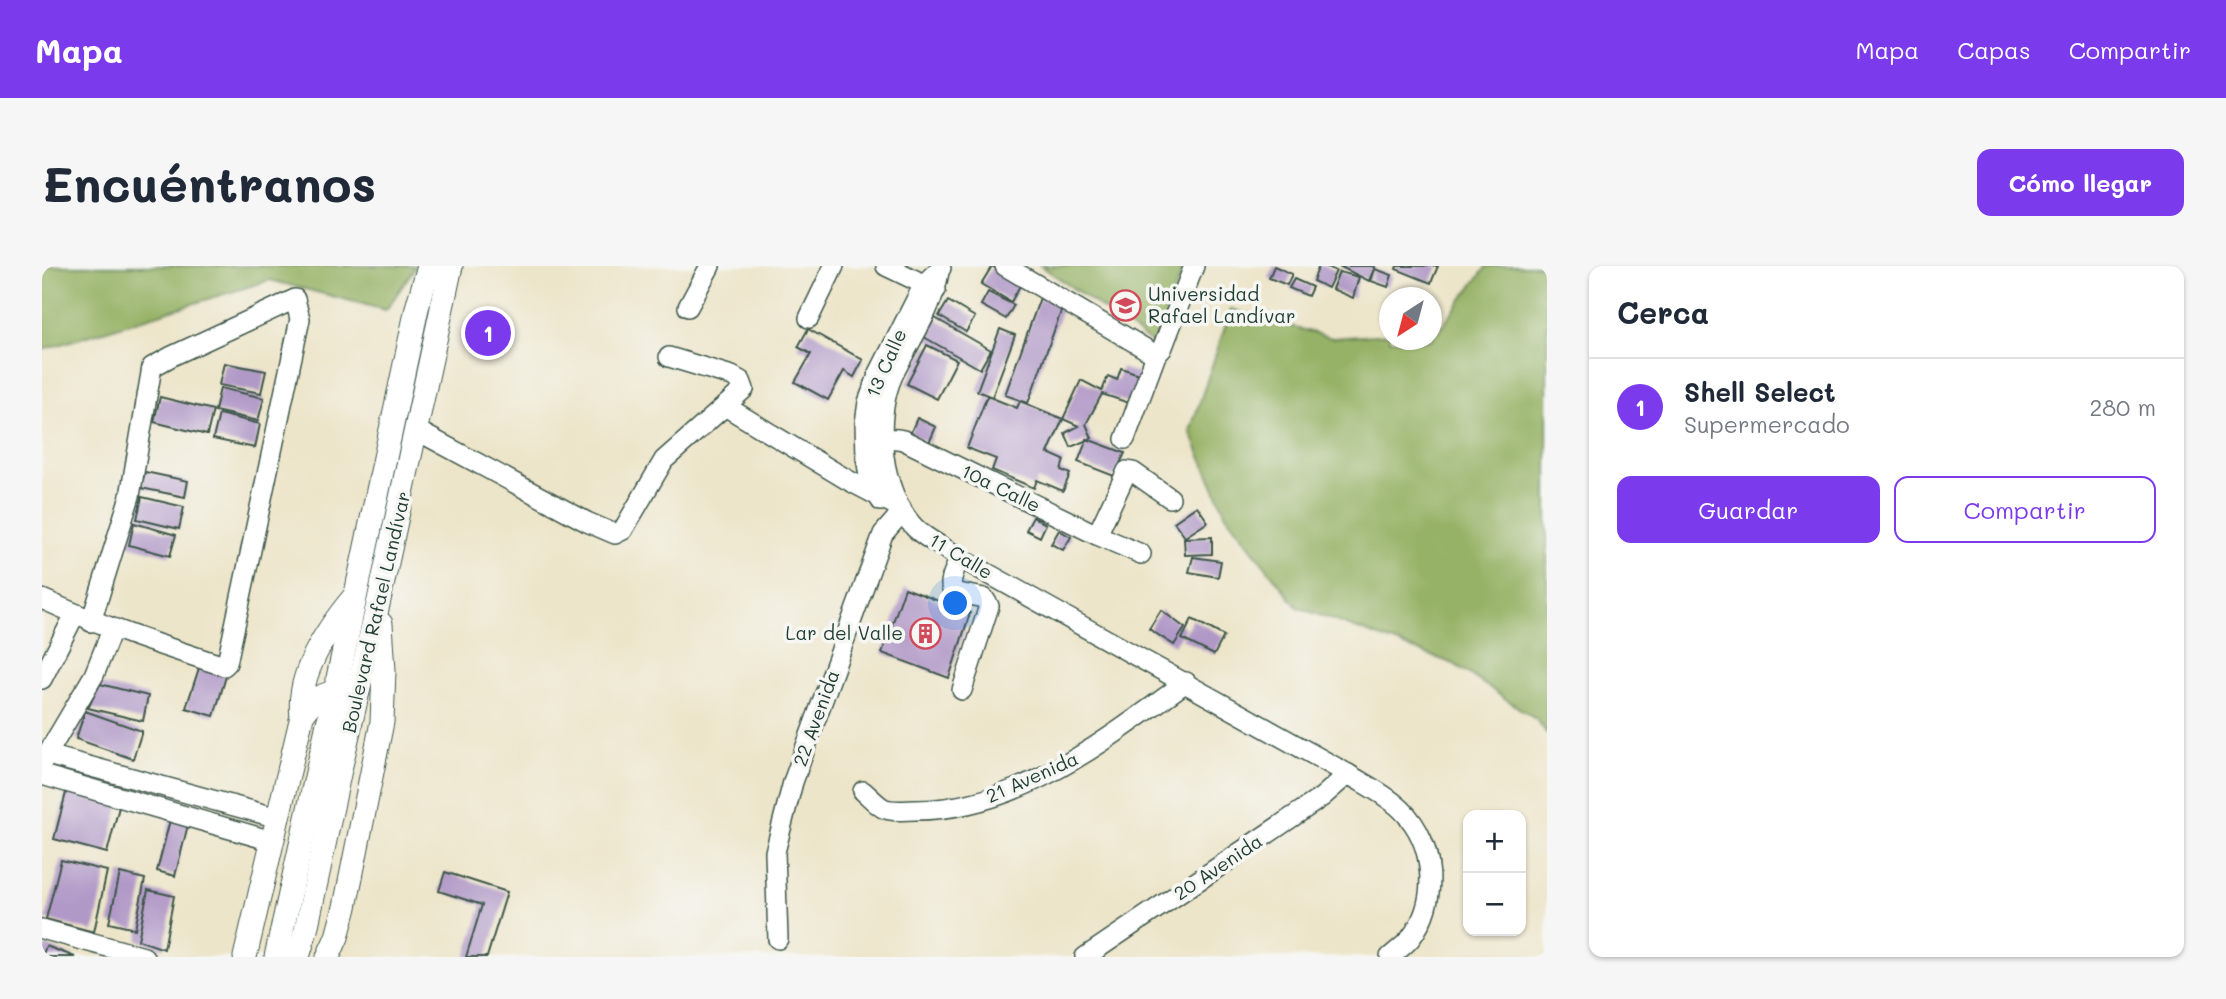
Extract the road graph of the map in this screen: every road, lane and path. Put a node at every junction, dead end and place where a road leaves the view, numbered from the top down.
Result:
1 (429, 266) edge
2 (451, 266) edge
3 (710, 266) edge
4 (834, 266) edge
5 (886, 266) edge
6 (1005, 266) edge
7 (1194, 266) edge
8 (935, 278) edge
9 (688, 307) dead end
10 (808, 317) dead end
11 (1156, 355) junction
12 (669, 357) dead end
13 (725, 406) junction
14 (416, 430) junction
15 (1125, 439) dead end
16 (883, 440) junction
17 (866, 457) junction
18 (879, 498) junction
19 (1170, 499) dead end
20 (898, 514) junction
21 (916, 529) joint
22 (1097, 535) junction
23 (1141, 554) dead end
24 (960, 558) junction
25 (356, 595) junction
26 (42, 599) edge
27 (379, 600) junction
28 (83, 618) junction
29 (113, 630) junction
30 (42, 679) edge
31 (1186, 682) junction
32 (962, 690) dead end
33 (346, 695) junction
34 (302, 716) junction
35 (382, 722) junction
36 (45, 759) edge
37 (1348, 774) junction
38 (42, 775) edge
39 (147, 783) junction
40 (863, 791) dead end
41 (213, 800) junction
42 (143, 804) junction
43 (278, 818) junction
44 (208, 822) junction
45 (272, 841) junction
46 (42, 929) edge
47 (778, 939) dead end
48 (144, 957) edge
49 (245, 957) edge
50 (276, 957) edge
51 (298, 957) edge
52 (328, 957) edge
53 (1085, 957) edge
54 (1390, 957) edge

1 - 25 main road, Boulevard Rafael Landívar
2 - 14 main road, Boulevard Rafael Landívar
3 - 9 street
4 - 10 street
5 - 8 street
6 - 11 street
7 - 11 street
8 - 16 street, 13 Calle
8 - 17 street, 13 Calle
11 - 15 street
12 - 13 street
13 - 14 street
13 - 18 street
14 - 27 main road, Boulevard Rafael Landívar
16 - 17 street
16 - 20 street, 13 Calle
16 - 22 street, 10a Calle
17 - 18 street, 13 Calle
18 - 20 street, 13 Calle
19 - 22 street
20 - 21 street, 13 Calle
20 - 47 street, 22 Avenida
21 - 24 street, 11 Calle
22 - 23 street, 10a Calle
24 - 31 street, 11 Calle
24 - 32 street
25 - 33 main road, Boulevard Rafael Landívar
25 - 34 main road
26 - 28 street
27 - 33 main road, Boulevard Rafael Landívar
27 - 35 main road
28 - 29 street
28 - 29 street
28 - 30 street
29 - 36 street
31 - 37 street, 11 Calle
31 - 40 street, 21 Avenida
33 - 34 main road
33 - 35 main road
33 - 50 main road, Boulevard Rafael Landívar
33 - 51 main road, Boulevard Rafael Landívar
34 - 43 main road
35 - 52 main road
36 - 39 street
37 - 53 street, 20 Avenida
37 - 54 street, 11 Calle
38 - 42 street
39 - 41 street
39 - 42 street
41 - 43 street
41 - 44 street
42 - 44 street
43 - 45 main road
44 - 45 street
45 - 49 main road
46 - 48 street

